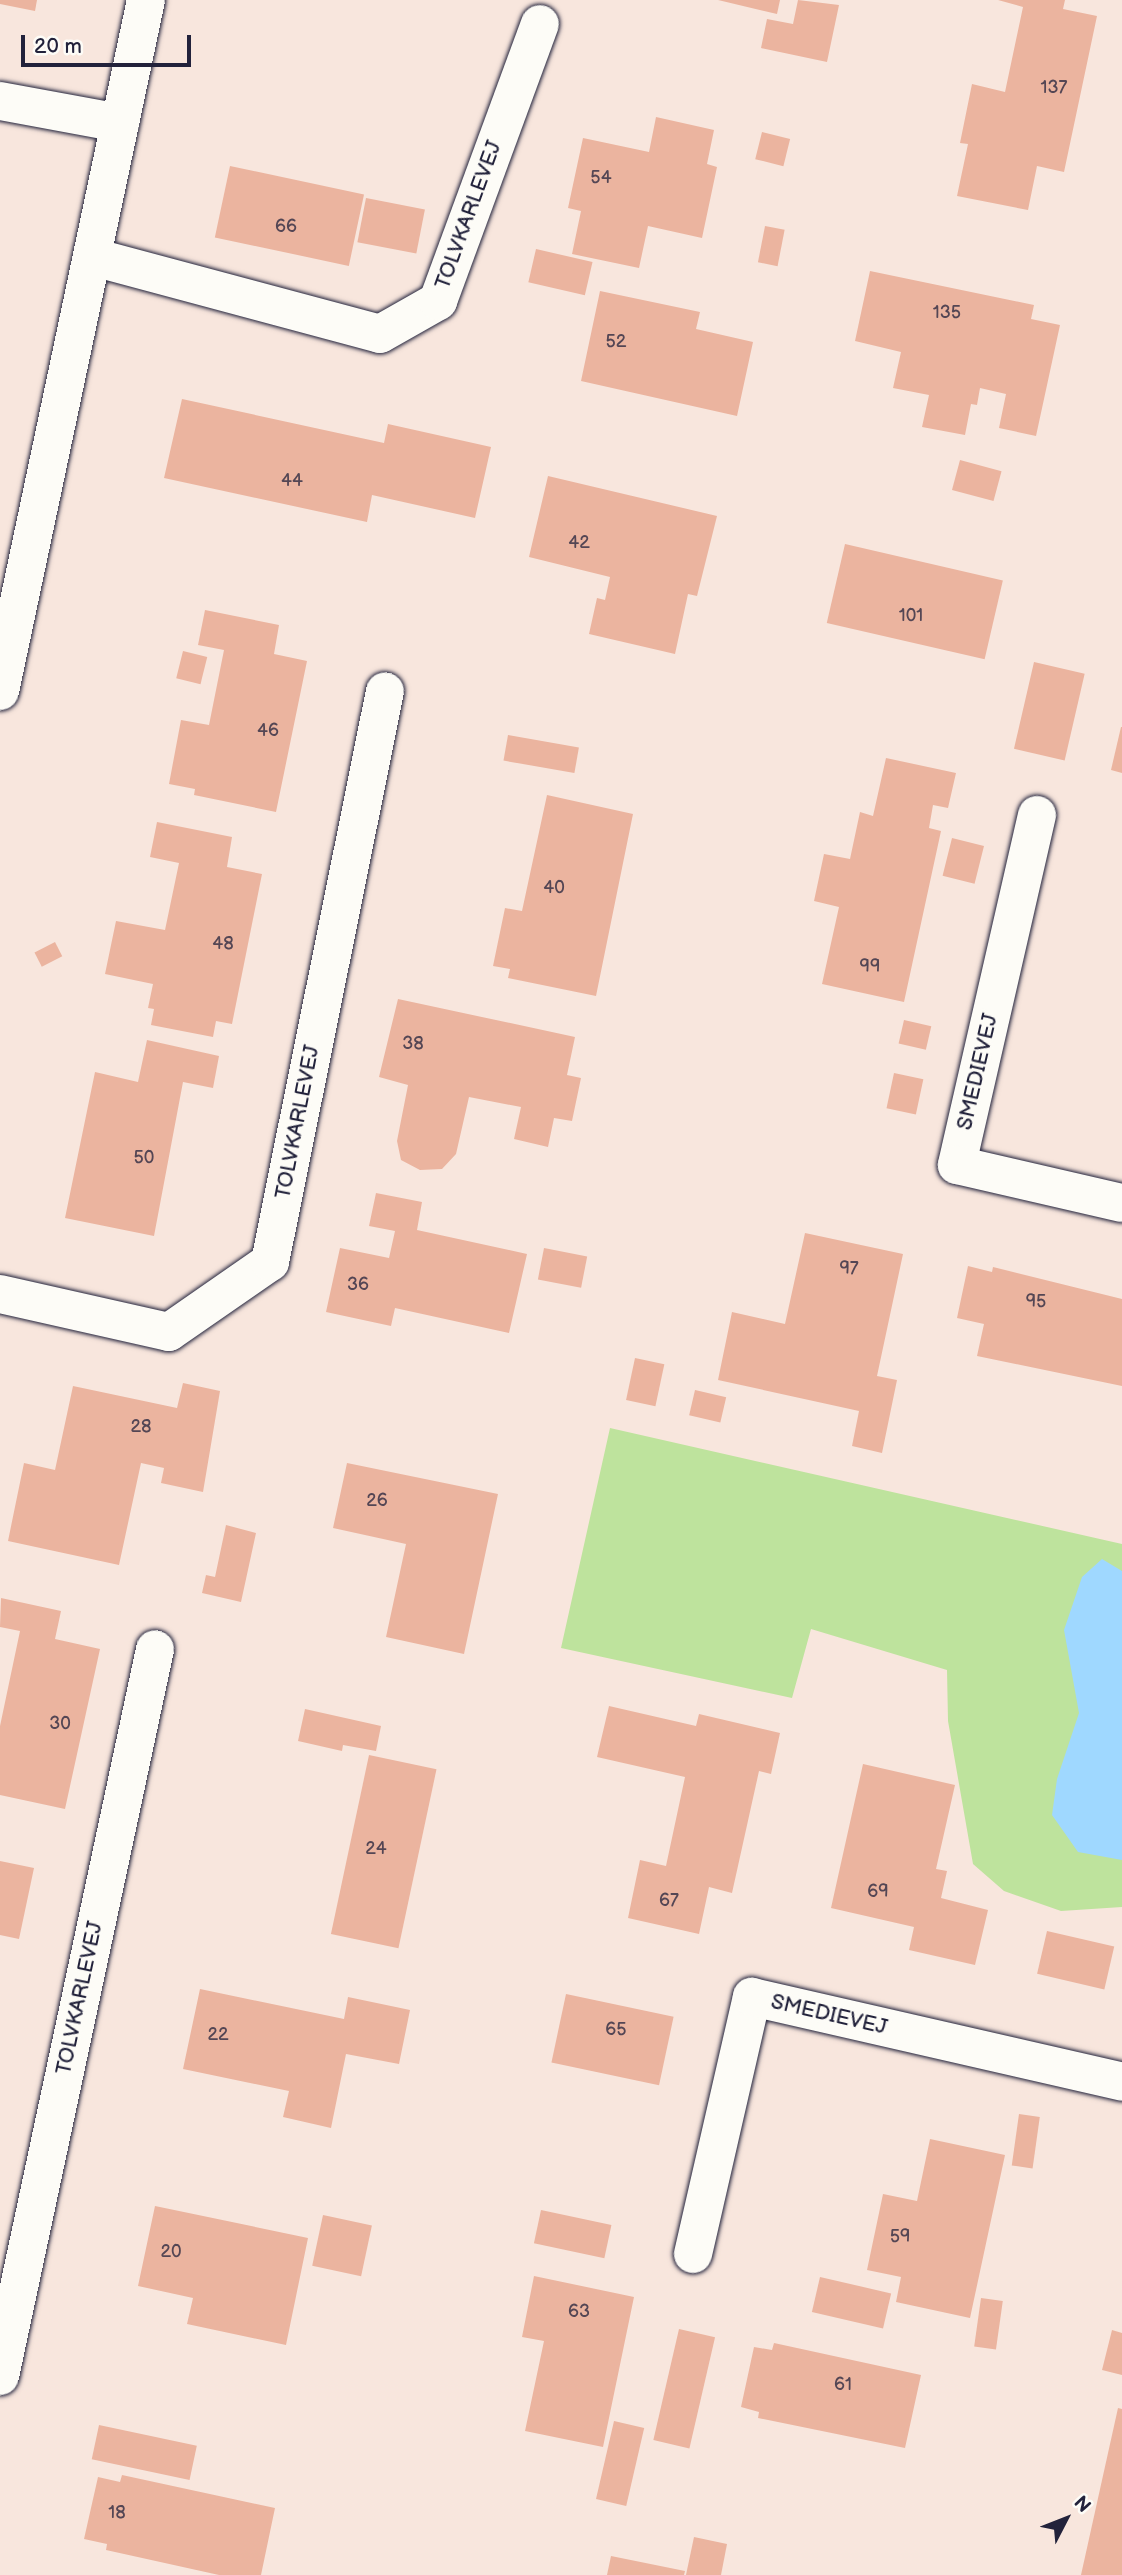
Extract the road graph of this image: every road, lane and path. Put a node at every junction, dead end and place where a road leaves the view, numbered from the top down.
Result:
1 (146, 0) edge
2 (540, 24) dead end
3 (0, 101) edge
4 (120, 123) junction
5 (93, 257) junction
6 (0, 691) edge
7 (385, 691) dead end
8 (1037, 815) dead end
9 (1122, 1203) edge
10 (0, 1294) edge
11 (155, 1649) dead end
12 (1122, 2082) edge
13 (693, 2254) dead end
14 (2, 2356) edge

1 - 4 street
2 - 5 street, TOLVKARLEVEJ
3 - 4 street
4 - 5 street
5 - 6 street
7 - 10 street, TOLVKARLEVEJ
8 - 9 street, SMEDIEVEJ
11 - 14 street, TOLVKARLEVEJ
12 - 13 street, SMEDIEVEJ

